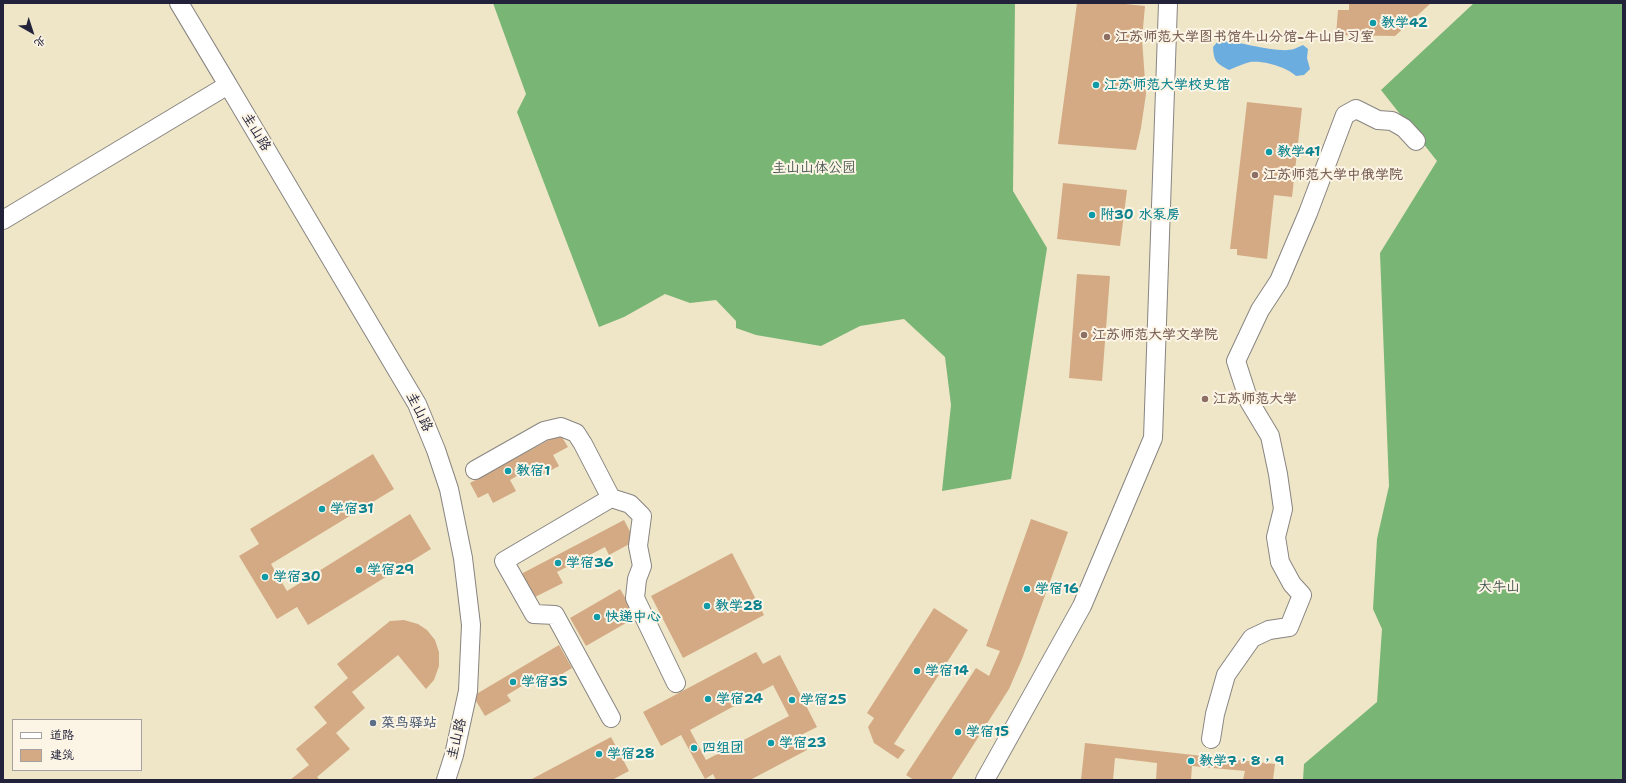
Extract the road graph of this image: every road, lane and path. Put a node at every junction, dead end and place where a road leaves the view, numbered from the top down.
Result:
1 (179, 3) edge
2 (1168, 3) edge
3 (228, 85) junction
4 (1416, 141) dead end
5 (3, 220) edge
6 (475, 470) dead end
7 (611, 498) junction
8 (676, 683) dead end
9 (611, 718) dead end
10 (1211, 739) dead end
11 (446, 780) edge
12 (985, 780) edge

1 - 3 street, 圭山路
2 - 12 street
3 - 5 street
3 - 11 street, 圭山路
4 - 10 street
6 - 7 street
7 - 8 street
7 - 9 street

